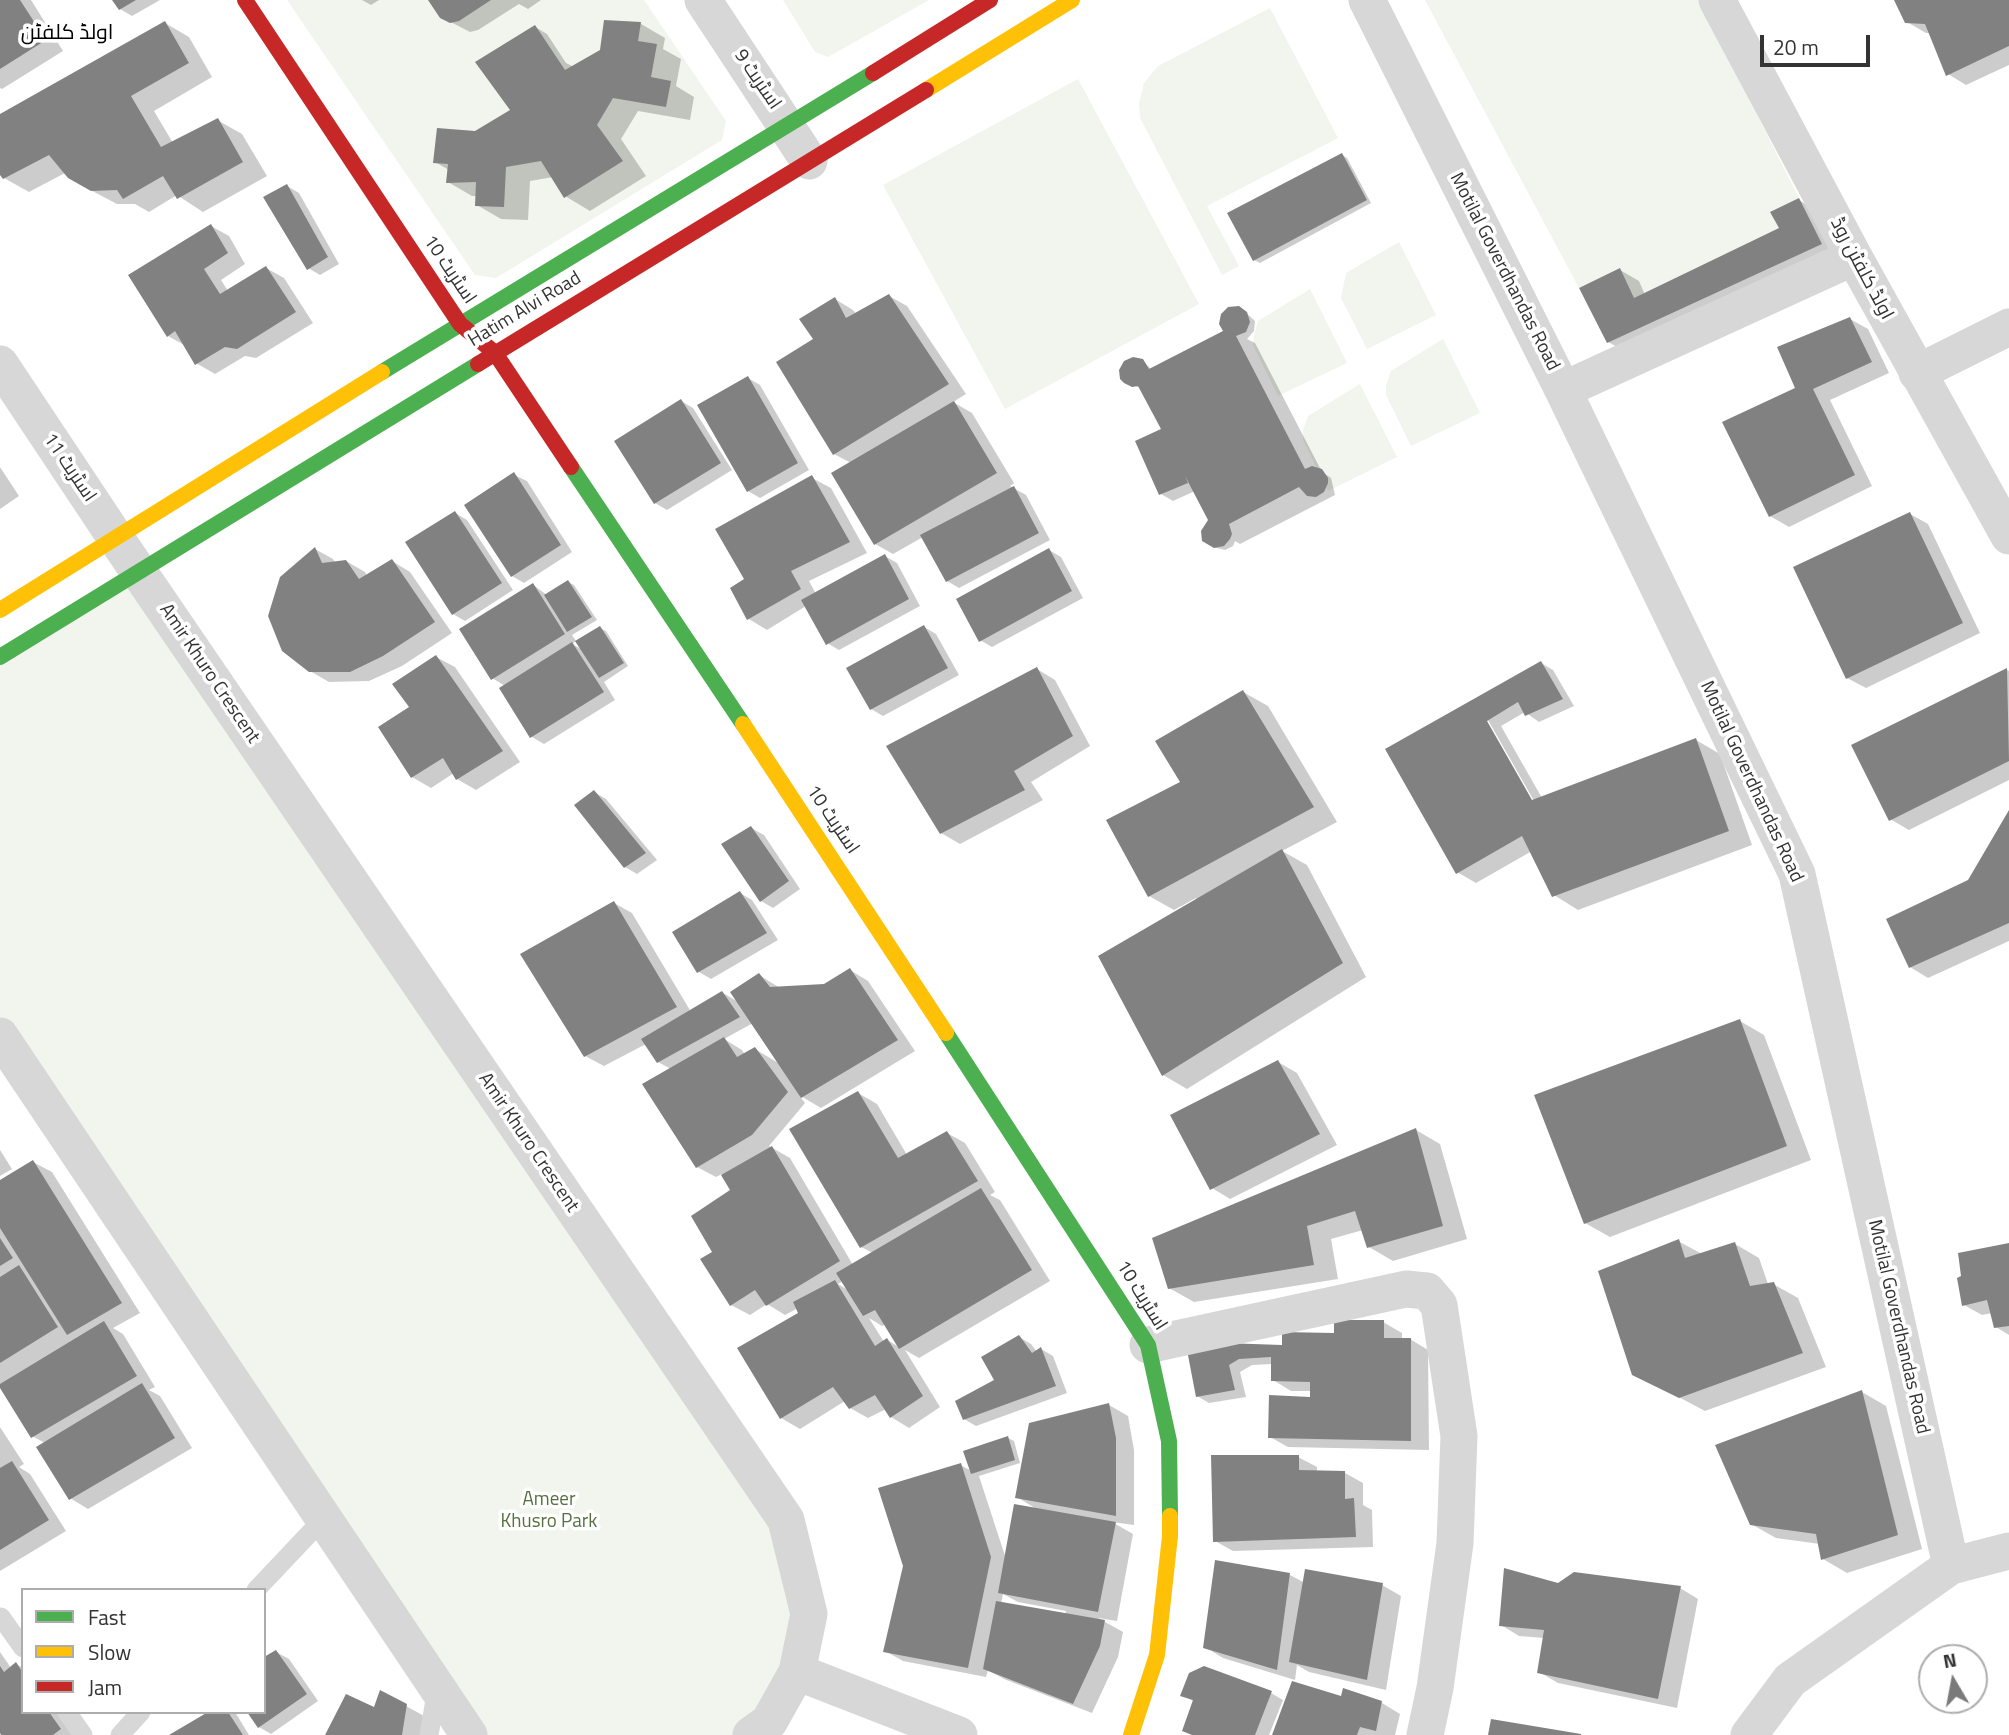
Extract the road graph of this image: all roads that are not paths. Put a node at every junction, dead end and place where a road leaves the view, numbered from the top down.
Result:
1 (244, 0) edge
2 (703, 0) edge
3 (990, 0) edge
4 (1072, 0) edge
5 (1367, 0) edge
6 (1717, 0) edge
7 (788, 126) junction
8 (809, 161) junction
9 (1854, 257) junction
10 (460, 324) junction
11 (2009, 327) edge
12 (495, 353) junction
13 (0, 364) edge
14 (1917, 373) junction
15 (1563, 390) junction
16 (2009, 536) edge
17 (115, 537) junction
18 (139, 571) junction
19 (0, 610) edge
20 (0, 656) edge
21 (0, 1036) edge
22 (1148, 1345) junction
23 (324, 1518) junction
24 (2009, 1551) edge
25 (1951, 1566) junction
26 (258, 1588) edge
27 (1, 1617) edge
28 (21, 1645) edge
29 (797, 1672) junction
30 (437, 1687) junction
31 (68, 1714) edge
32 (139, 1714) edge
33 (83, 1735) edge
34 (120, 1735) edge
35 (429, 1735) edge
36 (469, 1735) edge
37 (751, 1735) edge
38 (959, 1735) edge
39 (1131, 1735) edge
40 (1425, 1735) edge
41 (1749, 1735) edge

1 - 10 street, اسٹریٹ 10
2 - 7 street, اسٹریٹ 9
3 - 7 street, Hatim Alvi Road
4 - 8 street, Hatim Alvi Road
5 - 15 street, Motilal Goverdhandas Road
6 - 9 street, اولڈ کلفٹن روڈ
7 - 8 street, اسٹریٹ 9
7 - 10 street, Hatim Alvi Road
8 - 12 street, Hatim Alvi Road
9 - 14 street, اولڈ کلفٹن روڈ
9 - 15 street
10 - 12 street, اسٹریٹ 10
10 - 17 street, Hatim Alvi Road
11 - 14 street
12 - 18 street, Hatim Alvi Road
12 - 22 street, اسٹریٹ 10
13 - 17 street, اسٹریٹ 11
14 - 16 street, اولڈ کلفٹن روڈ
15 - 25 street, Motilal Goverdhandas Road
17 - 18 street, اسٹریٹ 11
17 - 19 street, Hatim Alvi Road
18 - 20 street, Hatim Alvi Road
18 - 29 street, Amir Khuro Crescent
21 - 23 street
22 - 39 street, اسٹریٹ 10
22 - 40 street
23 - 26 lane
23 - 30 street
24 - 25 street
25 - 41 street
27 - 28 lane
29 - 37 street, Amir Khuro Crescent
29 - 38 street
30 - 35 lane
30 - 36 street
31 - 33 lane
32 - 34 lane

